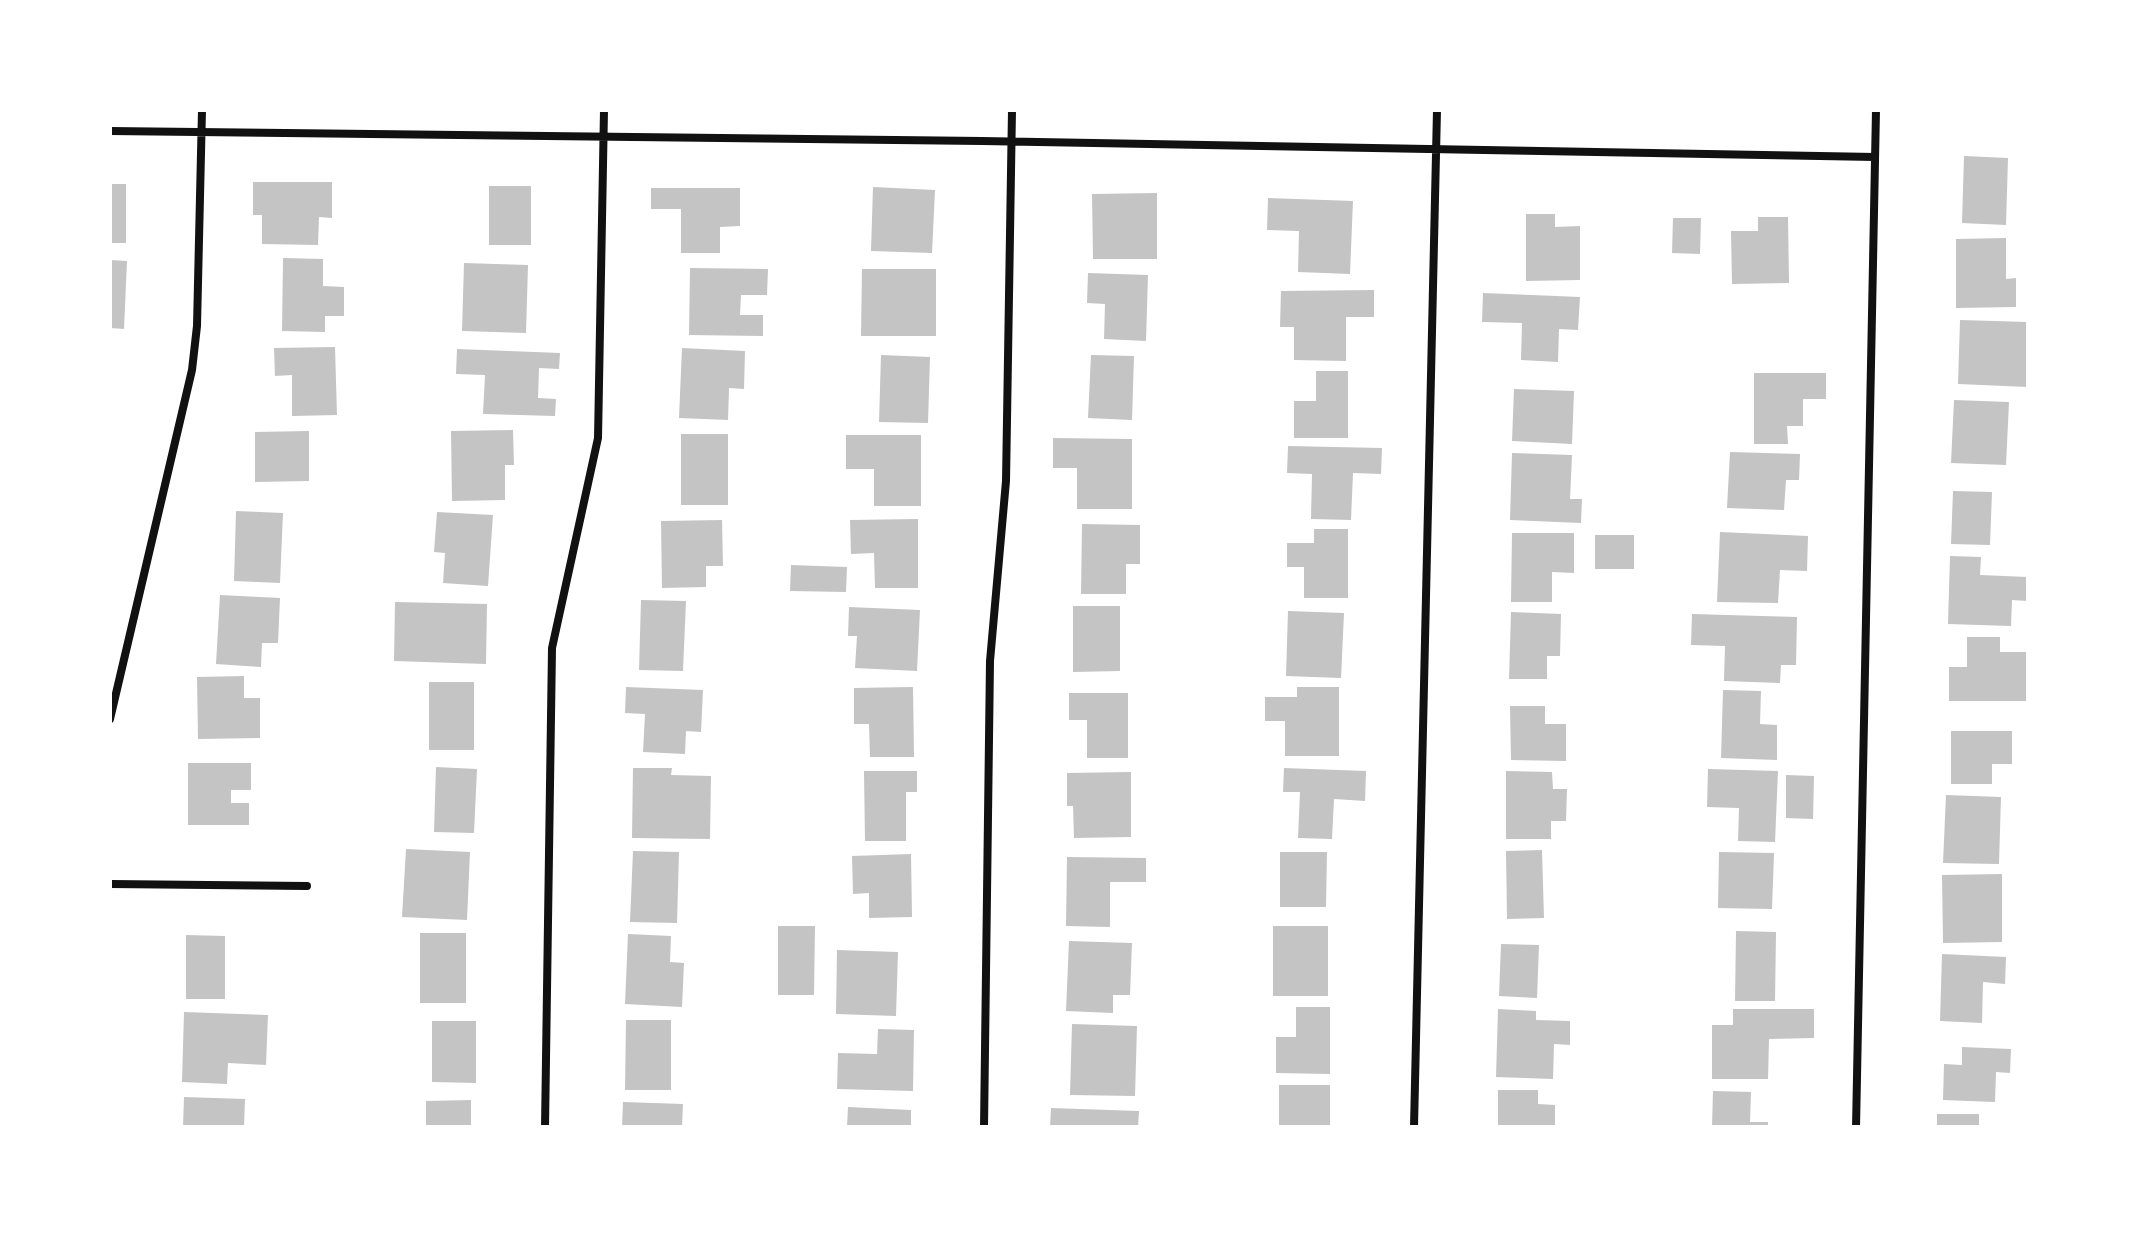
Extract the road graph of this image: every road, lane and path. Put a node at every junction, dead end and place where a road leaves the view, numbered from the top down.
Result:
1 (202, 110) edge
2 (604, 110) edge
3 (1012, 110) edge
4 (1437, 110) edge
5 (1876, 110) edge
6 (110, 131) edge
7 (202, 132) junction
8 (604, 137) junction
9 (1012, 141) junction
10 (1437, 148) junction
11 (1875, 157) junction
12 (110, 719) edge
13 (110, 884) edge
14 (307, 886) dead end
15 (545, 1127) edge
16 (984, 1127) edge
17 (1414, 1127) edge
18 (1856, 1127) edge

1 - 7 street
2 - 8 street
3 - 9 street
4 - 10 street
5 - 11 street
6 - 7 street
7 - 8 street
7 - 12 street
8 - 9 street
8 - 15 street
9 - 10 street
9 - 16 street
10 - 11 street
10 - 17 street
11 - 18 street
13 - 14 street

